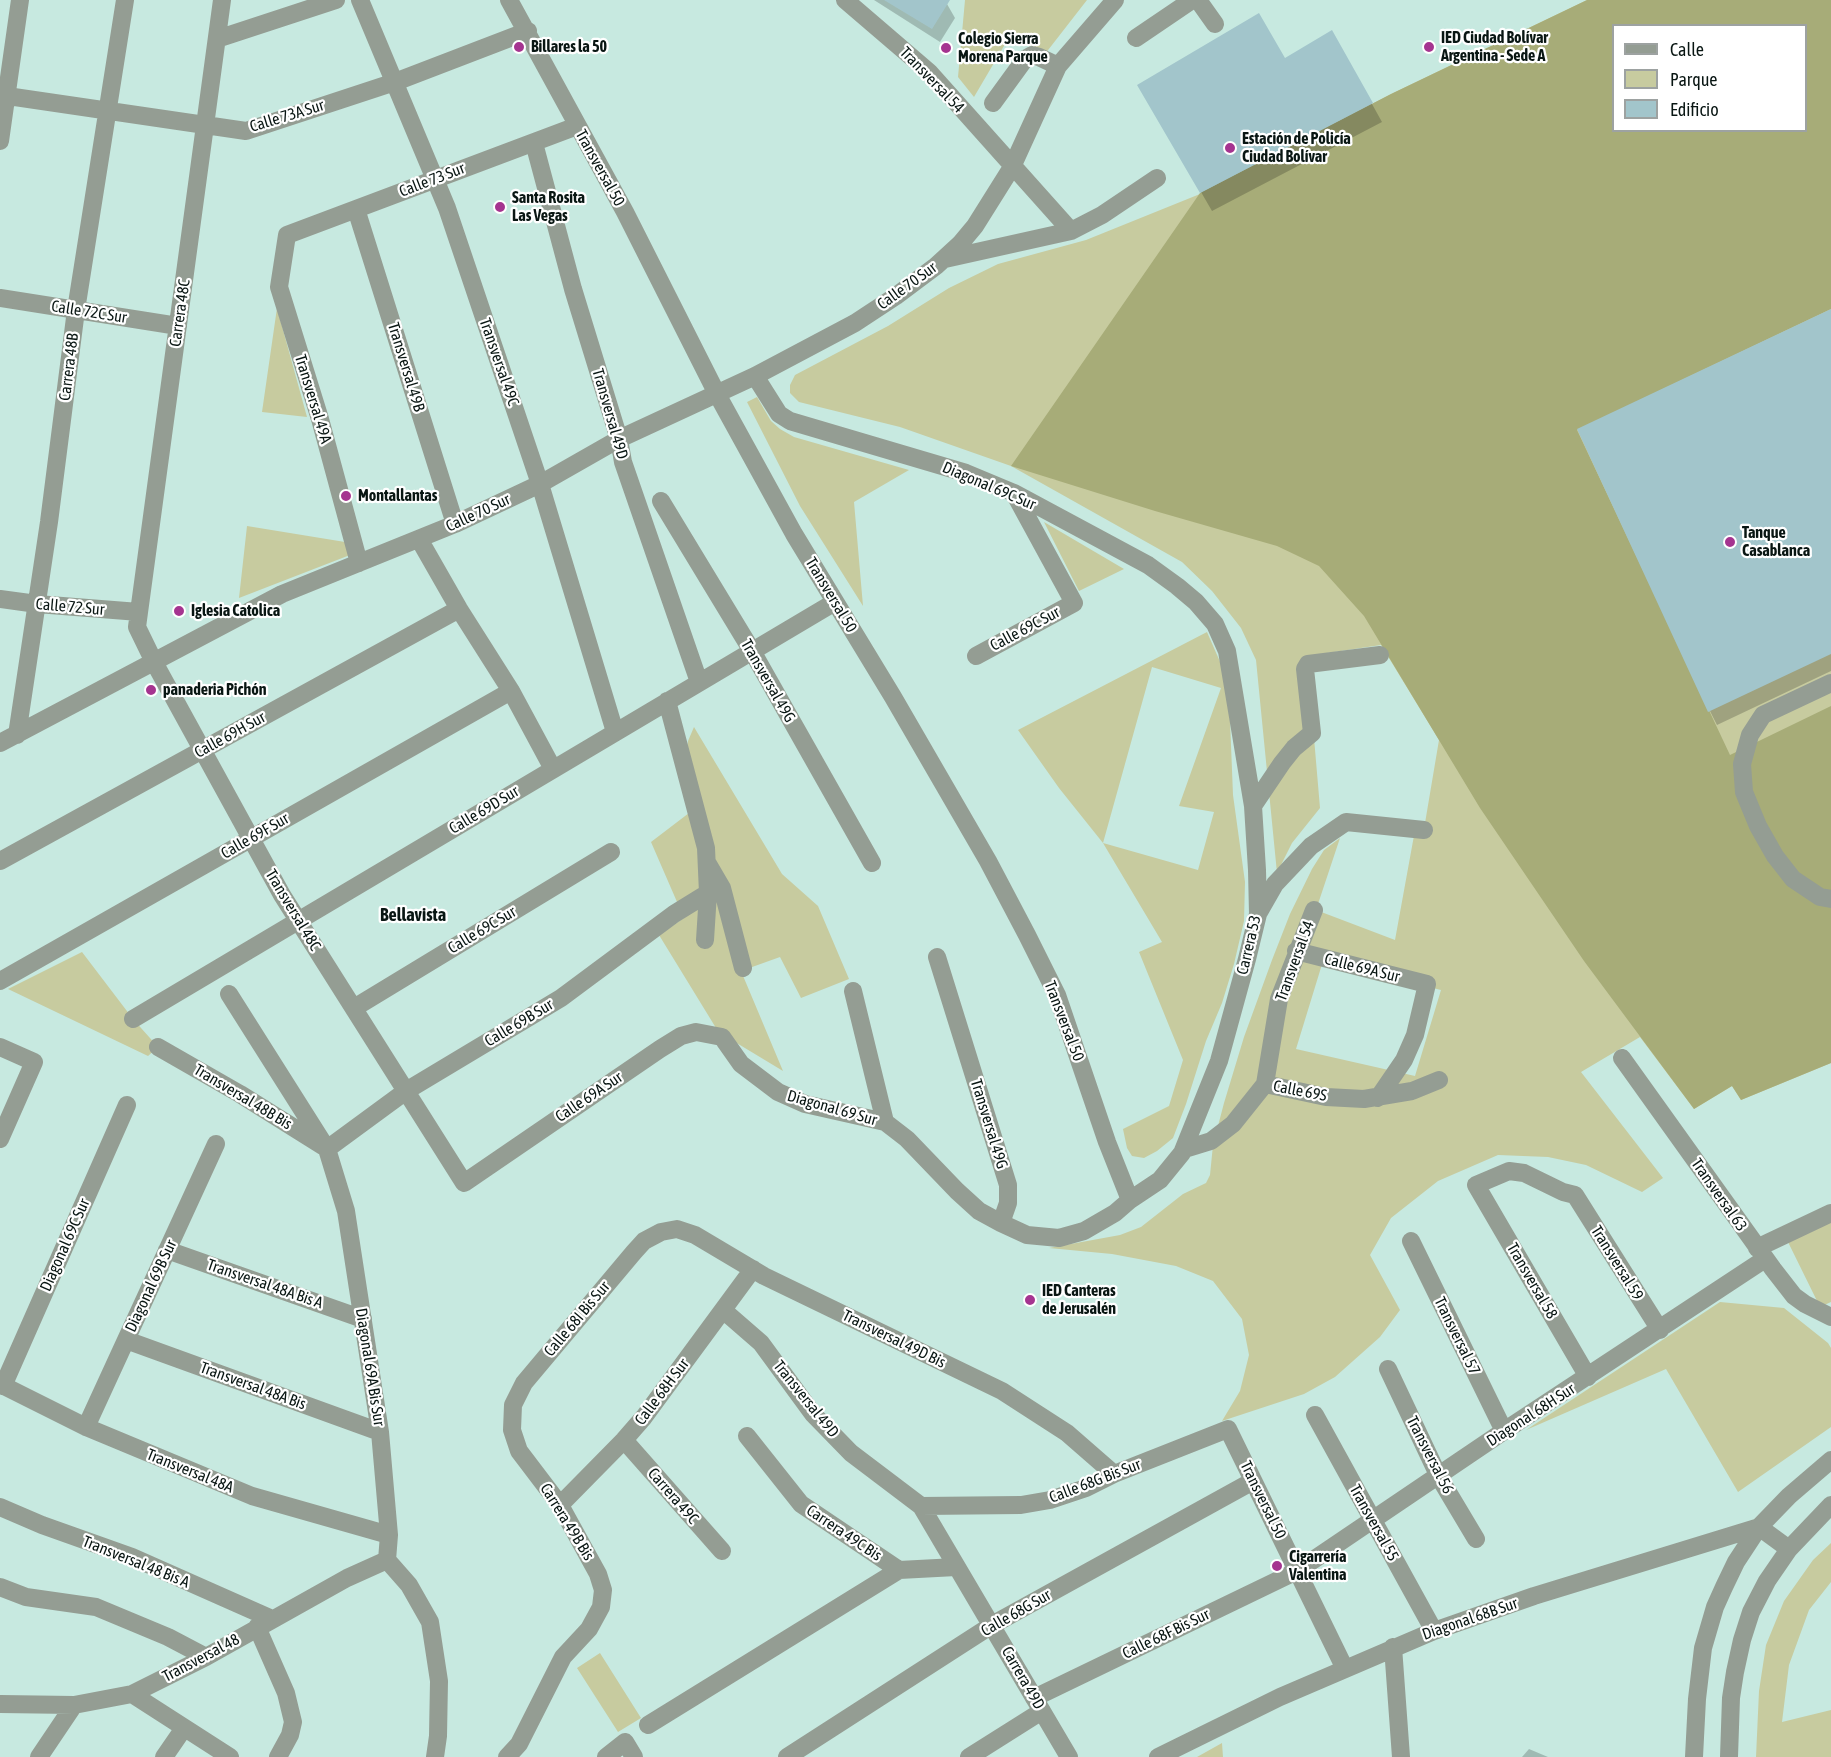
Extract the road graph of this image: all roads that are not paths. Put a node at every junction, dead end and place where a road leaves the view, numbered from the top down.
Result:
1 (20, 0) edge
2 (125, 0) edge
3 (222, 0) edge
4 (336, 0) edge
5 (360, 0) edge
6 (509, 0) edge
7 (845, 0) edge
8 (1114, 0) edge
9 (1192, 0) edge
10 (1198, 0) edge
11 (1215, 24) dead end
12 (528, 31) junction
13 (1136, 38) dead end
14 (217, 39) junction
15 (1058, 66) junction
16 (394, 82) junction
17 (3, 95) edge
18 (993, 103) dead end
19 (109, 112) junction
20 (205, 123) junction
21 (577, 126) junction
22 (0, 141) edge
23 (534, 143) junction
24 (1012, 167) junction
25 (1157, 178) dead end
26 (435, 179) junction
27 (356, 209) junction
28 (1071, 231) junction
29 (287, 235) joint
30 (943, 260) junction
31 (0, 298) edge
32 (76, 310) junction
33 (178, 326) junction
34 (755, 375) junction
35 (717, 394) junction
36 (620, 439) junction
37 (540, 484) junction
38 (1014, 493) junction
39 (661, 501) dead end
40 (455, 524) junction
41 (419, 539) junction
42 (359, 563) junction
43 (0, 599) edge
44 (835, 602) junction
45 (37, 604) junction
46 (459, 609) junction
47 (138, 620) junction
48 (1215, 624) joint
49 (752, 651) junction
50 (1380, 655) dead end
51 (976, 656) dead end
52 (154, 662) junction
53 (699, 682) junction
54 (1831, 683) edge
55 (511, 691) junction
56 (668, 701) junction
57 (615, 732) junction
58 (17, 735) junction
59 (0, 743) edge
60 (202, 750) junction
61 (553, 769) junction
62 (1253, 806) junction
63 (1424, 830) dead end
64 (251, 838) junction
65 (611, 852) dead end
66 (0, 861) edge
67 (707, 862) junction
68 (872, 863) dead end
69 (708, 893) junction
70 (1831, 899) edge
71 (1314, 910) dead end
72 (1258, 914) junction
73 (298, 920) junction
74 (705, 940) dead end
75 (1296, 951) junction
76 (937, 957) dead end
77 (743, 968) dead end
78 (0, 981) edge
79 (853, 991) dead end
80 (229, 994) dead end
81 (354, 1008) junction
82 (133, 1019) dead end
83 (722, 1037) joint
84 (0, 1047) edge
85 (158, 1047) dead end
86 (1622, 1058) dead end
87 (1439, 1080) dead end
88 (1265, 1084) junction
89 (406, 1091) junction
90 (1378, 1098) junction
91 (127, 1105) dead end
92 (885, 1122) junction
93 (0, 1139) edge
94 (216, 1144) dead end
95 (327, 1149) junction
96 (1185, 1149) junction
97 (464, 1183) joint
98 (1476, 1185) joint
99 (1130, 1200) junction
100 (1831, 1213) edge
101 (1001, 1222) junction
102 (661, 1232) joint
103 (1411, 1241) dead end
104 (167, 1250) junction
105 (1761, 1253) junction
106 (753, 1269) junction
107 (723, 1310) junction
108 (1831, 1317) edge
109 (363, 1319) junction
110 (1660, 1330) junction
111 (126, 1340) junction
112 (1388, 1369) dead end
113 (1588, 1377) junction
114 (2, 1385) edge
115 (1315, 1415) dead end
116 (511, 1419) joint
117 (86, 1427) junction
118 (1228, 1429) joint
119 (1504, 1431) junction
120 (380, 1432) junction
121 (747, 1436) dead end
122 (624, 1440) junction
123 (1831, 1460) edge
124 (1114, 1474) junction
125 (1439, 1477) junction
126 (1253, 1481) junction
127 (560, 1505) junction
128 (1831, 1505) edge
129 (921, 1506) junction
130 (0, 1507) edge
131 (1373, 1520) junction
132 (1759, 1527) junction
133 (389, 1535) junction
134 (1476, 1539) dead end
135 (1790, 1549) junction
136 (722, 1551) dead end
137 (387, 1560) junction
138 (956, 1567) junction
139 (899, 1570) junction
140 (1297, 1571) junction
141 (0, 1587) edge
142 (264, 1623) junction
143 (992, 1625) junction
144 (1434, 1631) junction
145 (1393, 1647) junction
146 (206, 1657) junction
147 (1345, 1669) junction
148 (132, 1694) junction
149 (0, 1704) edge
150 (74, 1705) junction
151 (1038, 1705) junction
152 (648, 1725) dead end
153 (184, 1728) junction
154 (630, 1750) edge
155 (39, 1757) edge
156 (164, 1757) edge
157 (230, 1757) edge
158 (278, 1757) edge
159 (435, 1757) edge
160 (507, 1757) edge
161 (606, 1757) edge
162 (787, 1757) edge
163 (969, 1757) edge
164 (1069, 1757) edge
165 (1158, 1757) edge
166 (1401, 1757) edge
167 (1694, 1757) edge
168 (1729, 1757) edge

1 - 17 street
2 - 19 street, Carrera 48B
3 - 14 street, Carrera 48C
4 - 14 street
5 - 16 street, Transversal 49C
6 - 12 street, Transversal 50
7 - 24 street, Transversal 54
8 - 15 street, Calle 70 Sur
9 - 13 street
10 - 11 street
12 - 16 street, Calle 73A Sur
12 - 21 street, Transversal 50
14 - 20 street, Carrera 48C
15 - 18 street
15 - 24 street, Calle 70 Sur
16 - 20 street, Calle 73A Sur
16 - 26 street, Transversal 49C
17 - 19 street, Calle 73A Sur
17 - 22 street
19 - 20 street, Calle 73A Sur
19 - 32 street, Carrera 48B
20 - 33 street, Carrera 48C
21 - 23 street, Calle 73 Sur
21 - 35 street, Transversal 50
23 - 26 street, Calle 73 Sur
23 - 36 street, Transversal 49D
24 - 28 street, Transversal 54
24 - 30 street, Calle 70 Sur
25 - 28 street, Calle 70 Sur
26 - 27 street, Calle 73 Sur
26 - 37 street, Transversal 49C
27 - 29 street, Calle 73 Sur
27 - 40 street, Transversal 49B
28 - 30 street, Calle 70 Sur
29 - 42 street, Transversal 49A
30 - 34 street, Calle 70 Sur
31 - 32 street, Calle 72C Sur
32 - 33 street, Calle 72C Sur
32 - 45 street, Carrera 48B
33 - 47 street, Carrera 48C
34 - 35 street, Calle 70 Sur
34 - 38 street, Diagonal 69C Sur
35 - 36 street, Calle 70 Sur
35 - 44 street, Transversal 50
36 - 37 street, Calle 70 Sur
36 - 53 street, Transversal 49D
37 - 40 street, Calle 70 Sur
37 - 57 street, Transversal 49C
38 - 48 street, Diagonal 69C Sur
38 - 51 street, Calle 69C Sur
39 - 49 street, Transversal 49G
40 - 41 street, Calle 70 Sur
41 - 42 street, Calle 70 Sur
41 - 46 street
42 - 52 street, Calle 70 Sur
43 - 45 street, Calle 72 Sur
44 - 49 street, Calle 69D Sur
44 - 99 street, Transversal 50
45 - 47 street, Calle 72 Sur
45 - 58 street, Carrera 48B
46 - 55 street
46 - 60 street, Calle 69H Sur
47 - 52 street, Transversal 48C
48 - 62 street, Carrera 53
49 - 53 street, Calle 69D Sur
49 - 68 street, Transversal 49G
50 - 62 street
52 - 58 street, Calle 70 Sur
52 - 60 street, Transversal 48C
53 - 56 street, Calle 69D Sur
54 - 70 street
55 - 61 street
55 - 64 street, Calle 69F Sur
56 - 57 street, Calle 69D Sur
56 - 67 street
57 - 61 street, Calle 69D Sur
58 - 59 street, Calle 70 Sur
60 - 64 street, Transversal 48C
60 - 66 street, Calle 69H Sur
61 - 73 street, Calle 69D Sur
62 - 72 street, Carrera 53
63 - 72 street
64 - 73 street, Transversal 48C
64 - 78 street, Calle 69F Sur
65 - 81 street, Calle 69C Sur
67 - 69 street
67 - 77 street
69 - 74 street
69 - 89 street, Calle 69B Sur
71 - 75 street, Transversal 54
72 - 96 street, Carrera 53
73 - 81 street, Transversal 48C
73 - 82 street, Calle 69D Sur
75 - 88 street, Transversal 54
75 - 90 street, Calle 69A Sur
76 - 101 street, Transversal 49G
79 - 92 street
80 - 95 street, Diagonal 69A Bis Sur
81 - 89 street, Transversal 48C
83 - 92 street, Diagonal 69 Sur
83 - 97 street, Calle 69A Sur
84 - 93 street
85 - 95 street, Transversal 48B Bis
86 - 105 street, Transversal 63
87 - 90 street, Calle 69S
88 - 90 street, Calle 69S
88 - 96 street, Calle 69S
89 - 95 street, Calle 69B Sur
89 - 97 street, Transversal 48C
91 - 114 street, Diagonal 69C Sur
92 - 101 street, Diagonal 69 Sur
94 - 104 street, Diagonal 69B Sur
95 - 109 street, Diagonal 69A Bis Sur
96 - 99 street, Carrera 53
98 - 110 street, Transversal 59
98 - 113 street, Transversal 58
99 - 101 street
100 - 105 street, Diagonal 68H Sur
102 - 106 street, Transversal 49D Bis
102 - 116 street, Calle 68I Bis Sur
103 - 119 street, Transversal 57
104 - 109 street, Transversal 48A Bis A
104 - 111 street, Diagonal 69B Sur
105 - 108 street, Transversal 63
105 - 110 street, Diagonal 68H Sur
106 - 107 street, Calle 68H Sur
106 - 124 street, Transversal 49D Bis
107 - 122 street, Calle 68H Sur
107 - 129 street, Transversal 49D
109 - 120 street, Diagonal 69A Bis Sur
110 - 113 street, Diagonal 68H Sur
111 - 117 street, Diagonal 69B Sur
111 - 120 street, Transversal 48A Bis
112 - 125 street, Transversal 56
113 - 119 street, Diagonal 68H Sur
114 - 117 street, Transversal 48A
115 - 131 street, Transversal 55
116 - 127 street, Carrera 49B Bis
117 - 133 street, Transversal 48A
118 - 124 street, Calle 68G Bis Sur
118 - 126 street, Transversal 50
119 - 125 street, Diagonal 68H Sur
120 - 133 street, Diagonal 69A Bis Sur
121 - 139 street, Carrera 49C Bis
122 - 127 street, Calle 68H Sur
122 - 136 street, Carrera 49C
123 - 132 street
124 - 129 street, Calle 68G Bis Sur
125 - 131 street, Diagonal 68H Sur
125 - 134 street, Transversal 56
126 - 140 street, Transversal 50
126 - 143 street, Calle 68G Sur
127 - 160 street, Carrera 49B Bis
128 - 135 street
129 - 138 street, Carrera 49D
130 - 142 street, Transversal 48 Bis A
131 - 140 street, Diagonal 68H Sur
131 - 144 street, Transversal 55
132 - 135 street
132 - 144 street, Diagonal 68B Sur
132 - 167 street
133 - 137 street, Diagonal 69A Bis Sur
135 - 168 street
137 - 142 street, Transversal 48
137 - 159 street
138 - 139 street
138 - 143 street, Carrera 49D
139 - 152 street
140 - 147 street, Transversal 50
140 - 151 street, Calle 68F Bis Sur
141 - 146 street
142 - 146 street, Transversal 48
142 - 158 street
143 - 151 street, Carrera 49D
143 - 162 street, Calle 68G Sur
144 - 145 street, Diagonal 68B Sur
145 - 147 street, Diagonal 68B Sur
145 - 166 street
146 - 148 street, Transversal 48
147 - 165 street, Diagonal 68B Sur
148 - 150 street, Transversal 48
148 - 153 street
149 - 150 street, Transversal 48
150 - 155 street
151 - 163 street, Calle 68F Bis Sur
151 - 164 street, Carrera 49D
153 - 156 street
153 - 157 street
154 - 161 street

